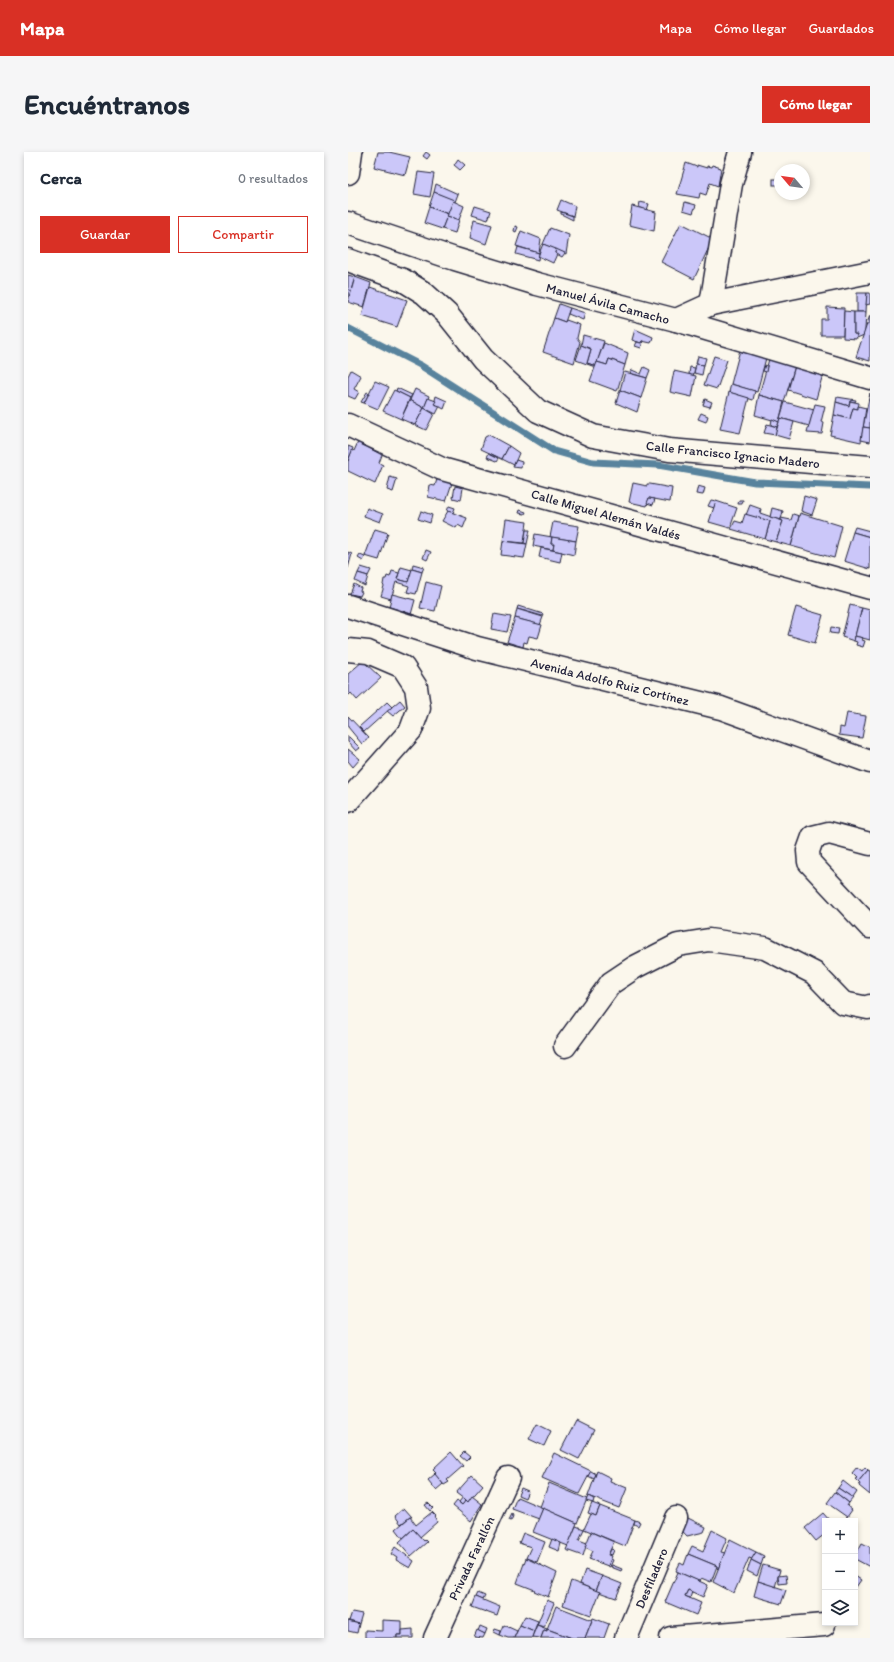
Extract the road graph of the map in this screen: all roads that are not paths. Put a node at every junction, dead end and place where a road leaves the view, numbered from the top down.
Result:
1 (351, 152) edge
2 (740, 152) edge
3 (348, 173) edge
4 (348, 224) edge
5 (348, 260) edge
6 (870, 272) edge
7 (711, 304) junction
8 (676, 320) junction
9 (870, 378) edge
10 (348, 425) edge
11 (870, 466) edge
12 (870, 588) edge
13 (348, 606) edge
14 (348, 650) edge
15 (870, 762) edge
16 (348, 801) edge
17 (870, 844) edge
18 (870, 927) edge
19 (870, 1006) edge
20 (565, 1046) dead end
21 (508, 1478) dead end
22 (676, 1518) dead end
23 (822, 1625) edge
24 (435, 1638) edge
25 (626, 1638) edge
26 (671, 1638) edge

1 - 3 street
2 - 7 street
4 - 8 street, Manuel Ávila Camacho
5 - 11 street, Calle Francisco Ignacio Madero
6 - 7 street
7 - 8 street
8 - 9 street, Manuel Ávila Camacho
10 - 12 street, Calle Miguel Alemán Valdés
13 - 15 street, Avenida Adolfo Ruiz Cortínez
14 - 16 street
17 - 18 street
19 - 20 street
21 - 24 street, Privada Farallón
22 - 25 street, Desfiladero
23 - 26 street

